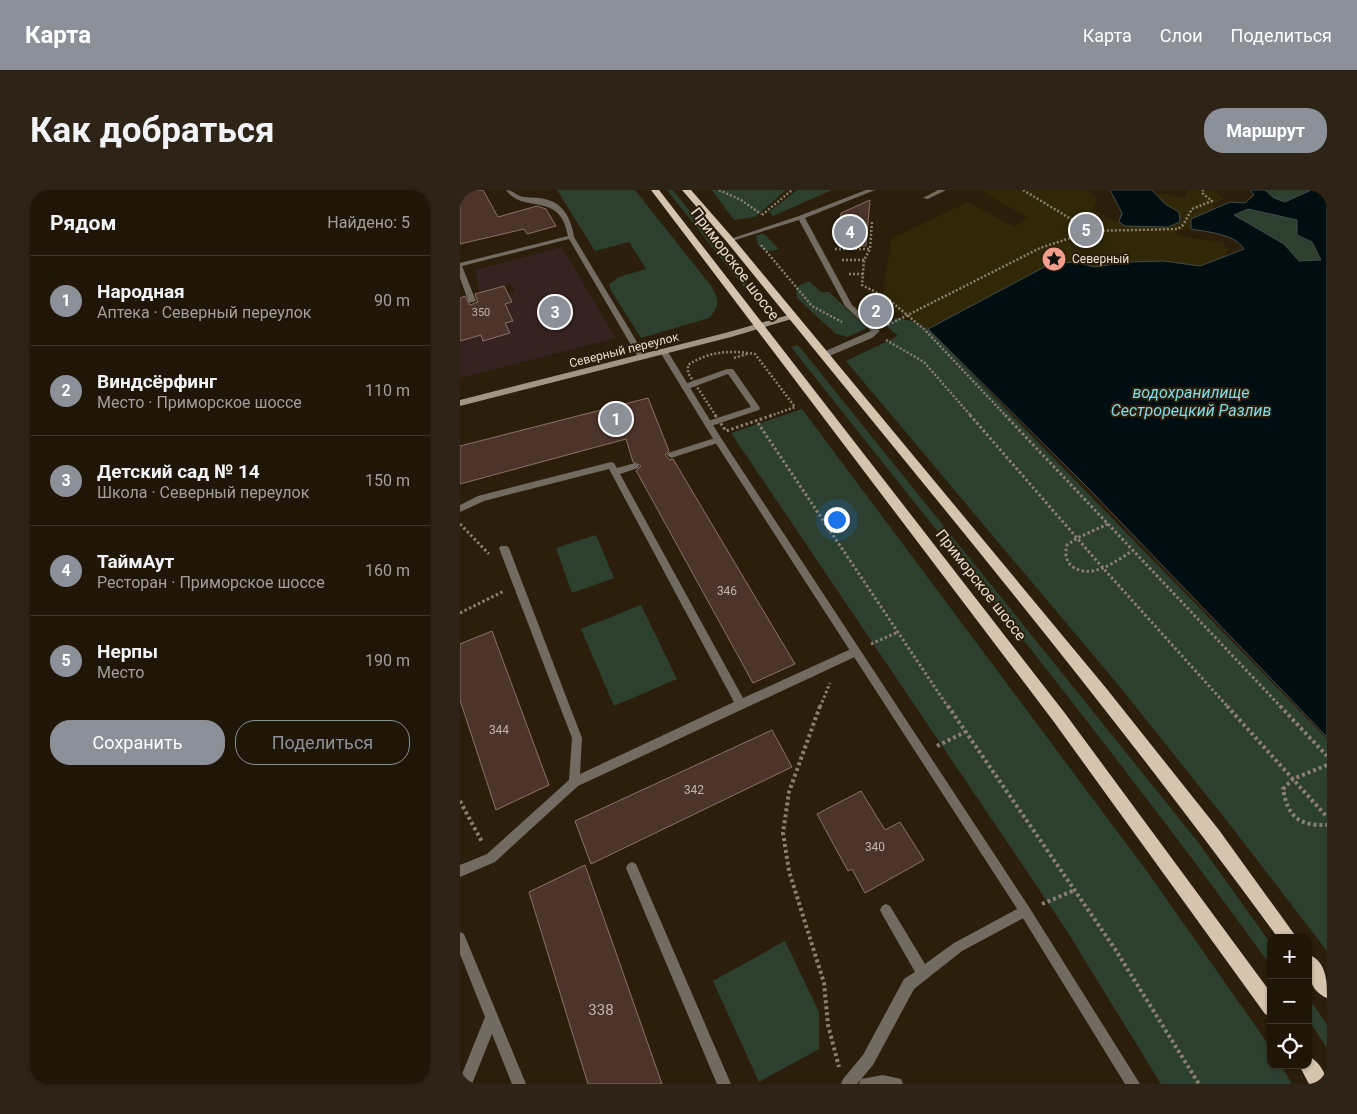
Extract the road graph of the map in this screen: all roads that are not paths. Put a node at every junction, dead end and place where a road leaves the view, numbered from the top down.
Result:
1 (509, 190) edge
2 (655, 190) edge
3 (686, 190) edge
4 (872, 190) edge
5 (943, 190) edge
6 (926, 198) dead end
7 (801, 217) junction
8 (570, 237) junction
9 (730, 240) junction
10 (460, 267) edge
11 (462, 280) edge
12 (464, 291) edge
13 (472, 301) dead end
14 (792, 316) junction
15 (760, 326) junction
16 (664, 352) junction
17 (824, 355) junction
18 (642, 357) junction
19 (685, 387) junction
20 (460, 403) edge
21 (708, 424) junction
22 (718, 440) junction
23 (671, 455) dead end
24 (635, 466) dead end
25 (615, 472) junction
26 (460, 509) edge
27 (504, 548) dead end
28 (855, 652) junction
29 (741, 704) junction
30 (574, 782) junction
31 (632, 868) dead end
32 (460, 871) edge
33 (886, 910) dead end
34 (1025, 911) junction
35 (1286, 934) edge
36 (460, 938) edge
37 (1312, 968) edge
38 (923, 973) junction
39 (1327, 989) edge
40 (1267, 1003) edge
41 (492, 1017) junction
42 (1311, 1069) edge
43 (845, 1080) edge
44 (465, 1084) edge
45 (519, 1084) edge
46 (724, 1084) edge
47 (866, 1084) edge
48 (896, 1084) edge
49 (1133, 1084) edge
50 (1320, 1084) edge

1 - 8 street
2 - 15 highway, Приморское шоссе
3 - 9 highway, Приморское шоссе
4 - 7 street
5 - 6 street
7 - 9 street
7 - 17 street
8 - 10 street
8 - 18 street
9 - 14 highway, Приморское шоссе
10 - 11 street
11 - 12 street
12 - 13 street
14 - 15 main road, Северный переулок
14 - 17 highway, Приморское шоссе
15 - 16 main road, Северный переулок
15 - 40 highway, Приморское шоссе
16 - 18 main road, Северный переулок
16 - 19 street
17 - 35 highway, Приморское шоссе
18 - 20 main road, Северный переулок
19 - 21 street
19 - 21 street
21 - 22 street
22 - 23 street
22 - 28 street
24 - 25 street
25 - 26 street
25 - 29 street
27 - 30 street
28 - 29 street
28 - 34 street
29 - 30 street
30 - 32 street
31 - 46 street
33 - 38 street
34 - 38 street
34 - 49 street
36 - 41 street
37 - 39 highway
38 - 43 street
41 - 44 street
41 - 45 street
42 - 50 highway
47 - 48 street

